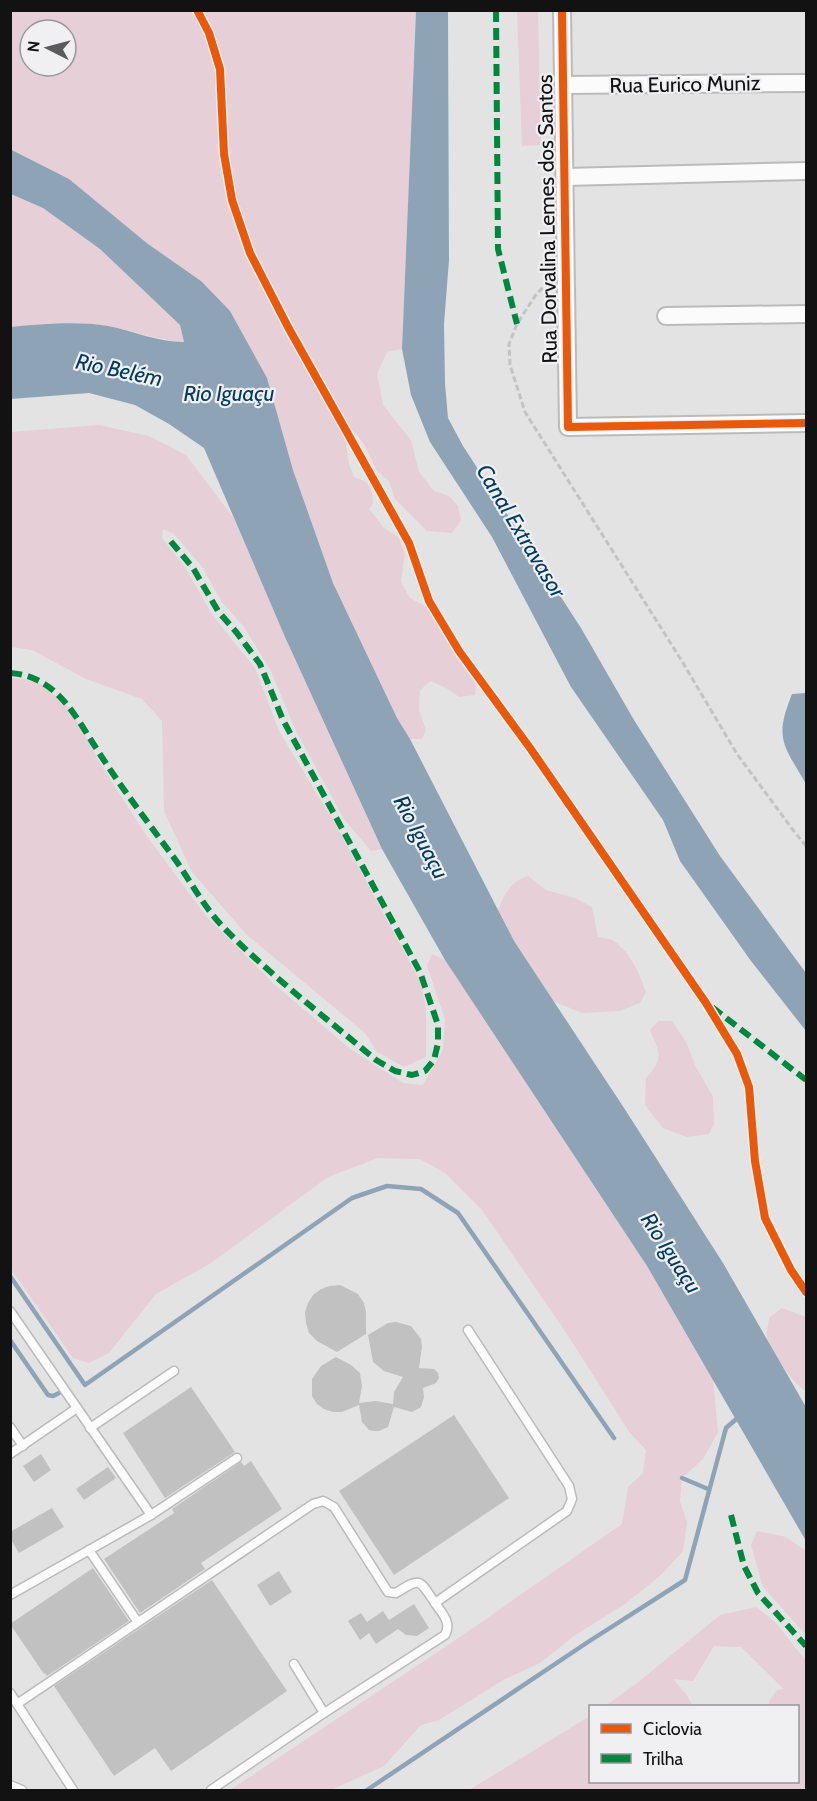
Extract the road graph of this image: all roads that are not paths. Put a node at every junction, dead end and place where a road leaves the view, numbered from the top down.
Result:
1 (562, 10) edge
2 (807, 83) edge
3 (563, 85) junction
4 (807, 171) edge
5 (565, 177) junction
6 (807, 314) edge
7 (666, 316) dead end
8 (807, 423) edge
9 (10, 1311) edge
10 (468, 1330) dead end
11 (174, 1371) dead end
12 (76, 1408) junction
13 (10, 1427) edge
14 (90, 1428) junction
15 (23, 1446) junction
16 (10, 1454) edge
17 (237, 1458) dead end
18 (151, 1515) junction
19 (89, 1550) junction
20 (10, 1594) edge
21 (435, 1603) junction
22 (137, 1621) junction
23 (294, 1664) dead end
24 (10, 1693) edge
25 (17, 1704) junction
26 (324, 1713) junction
27 (10, 1785) edge
28 (22, 1791) edge
29 (73, 1791) edge
30 (211, 1791) edge

1 - 3 street, Rua Dorvalina Lemes dos Santos
2 - 3 street, Rua Eurico Muniz
3 - 5 street, Rua Dorvalina Lemes dos Santos
4 - 5 street
5 - 8 street, Rua Dorvalina Lemes dos Santos
6 - 7 street
9 - 12 lane
10 - 21 lane
11 - 14 lane
12 - 14 lane
12 - 15 lane
13 - 15 lane
14 - 18 lane
15 - 16 lane
17 - 18 lane
18 - 19 lane
19 - 20 lane
19 - 22 lane
21 - 22 lane
21 - 26 lane
22 - 25 lane
23 - 26 lane
24 - 25 lane
25 - 29 lane
26 - 30 lane
27 - 28 lane

